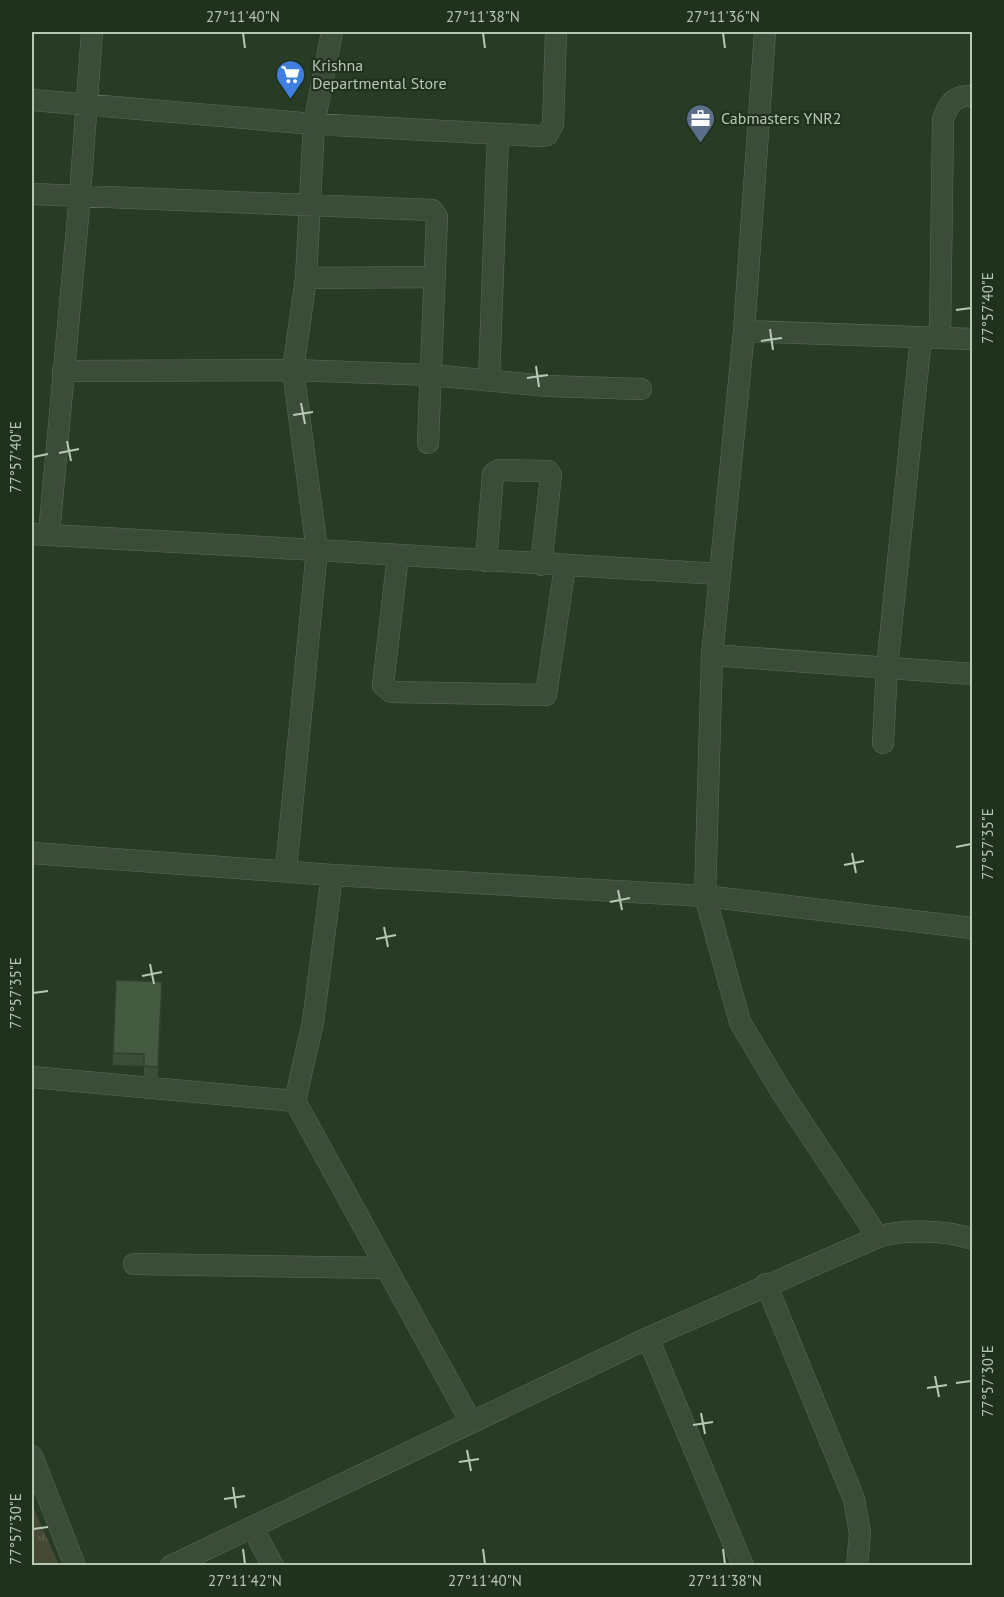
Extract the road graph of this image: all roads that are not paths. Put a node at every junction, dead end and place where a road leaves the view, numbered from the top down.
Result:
1 (92, 32) edge
2 (332, 32) edge
3 (556, 32) edge
4 (765, 32) edge
5 (972, 96) edge
6 (32, 99) edge
7 (87, 104) junction
8 (314, 124) junction
9 (498, 134) junction
10 (32, 194) edge
11 (80, 195) junction
12 (309, 203) junction
13 (434, 277) junction
14 (306, 278) junction
15 (744, 331) junction
16 (930, 338) junction
17 (972, 339) edge
18 (293, 370) junction
19 (63, 371) junction
20 (431, 375) junction
21 (489, 380) junction
22 (641, 389) dead end
23 (428, 443) dead end
24 (40, 534) edge
25 (317, 550) junction
26 (398, 555) junction
27 (486, 561) junction
28 (541, 565) junction
29 (565, 566) junction
30 (720, 574) junction
31 (712, 655) junction
32 (887, 668) junction
33 (972, 674) edge
34 (883, 743) dead end
35 (32, 853) edge
36 (286, 869) junction
37 (332, 875) junction
38 (705, 896) junction
39 (972, 928) edge
40 (32, 1077) edge
41 (295, 1101) junction
42 (878, 1237) junction
43 (972, 1239) edge
44 (134, 1264) dead end
45 (386, 1268) junction
46 (765, 1284) junction
47 (648, 1338) junction
48 (471, 1422) junction
49 (32, 1456) edge
50 (252, 1527) junction
51 (75, 1566) edge
52 (171, 1566) edge
53 (273, 1566) edge
54 (743, 1566) edge
55 (857, 1566) edge

1 - 7 street
2 - 8 street
3 - 9 street
4 - 15 street
5 - 16 street
6 - 7 street
7 - 8 street
7 - 11 street
8 - 9 street
8 - 12 street
9 - 21 street
10 - 11 street
11 - 12 street
11 - 19 street
12 - 13 street
12 - 14 street
13 - 14 street
13 - 20 street
14 - 18 street
15 - 16 street
15 - 30 street
16 - 17 street
16 - 32 street
18 - 19 street
18 - 20 street
18 - 25 street
19 - 24 street
20 - 21 street
20 - 23 street
21 - 22 street
24 - 25 street
25 - 26 street
25 - 36 street
26 - 27 street
26 - 29 street
27 - 28 street
27 - 28 street
28 - 29 street
29 - 30 street
30 - 31 street
31 - 32 street
31 - 38 street
32 - 33 street
32 - 34 street
35 - 36 street
36 - 37 street
37 - 38 street
37 - 41 street
38 - 39 street
38 - 42 street
40 - 41 street
41 - 45 street
42 - 43 street
42 - 46 street
44 - 45 street
45 - 48 street
46 - 47 street
46 - 55 street
47 - 48 street
47 - 54 street
48 - 50 street
49 - 51 street
50 - 52 street
50 - 53 street

